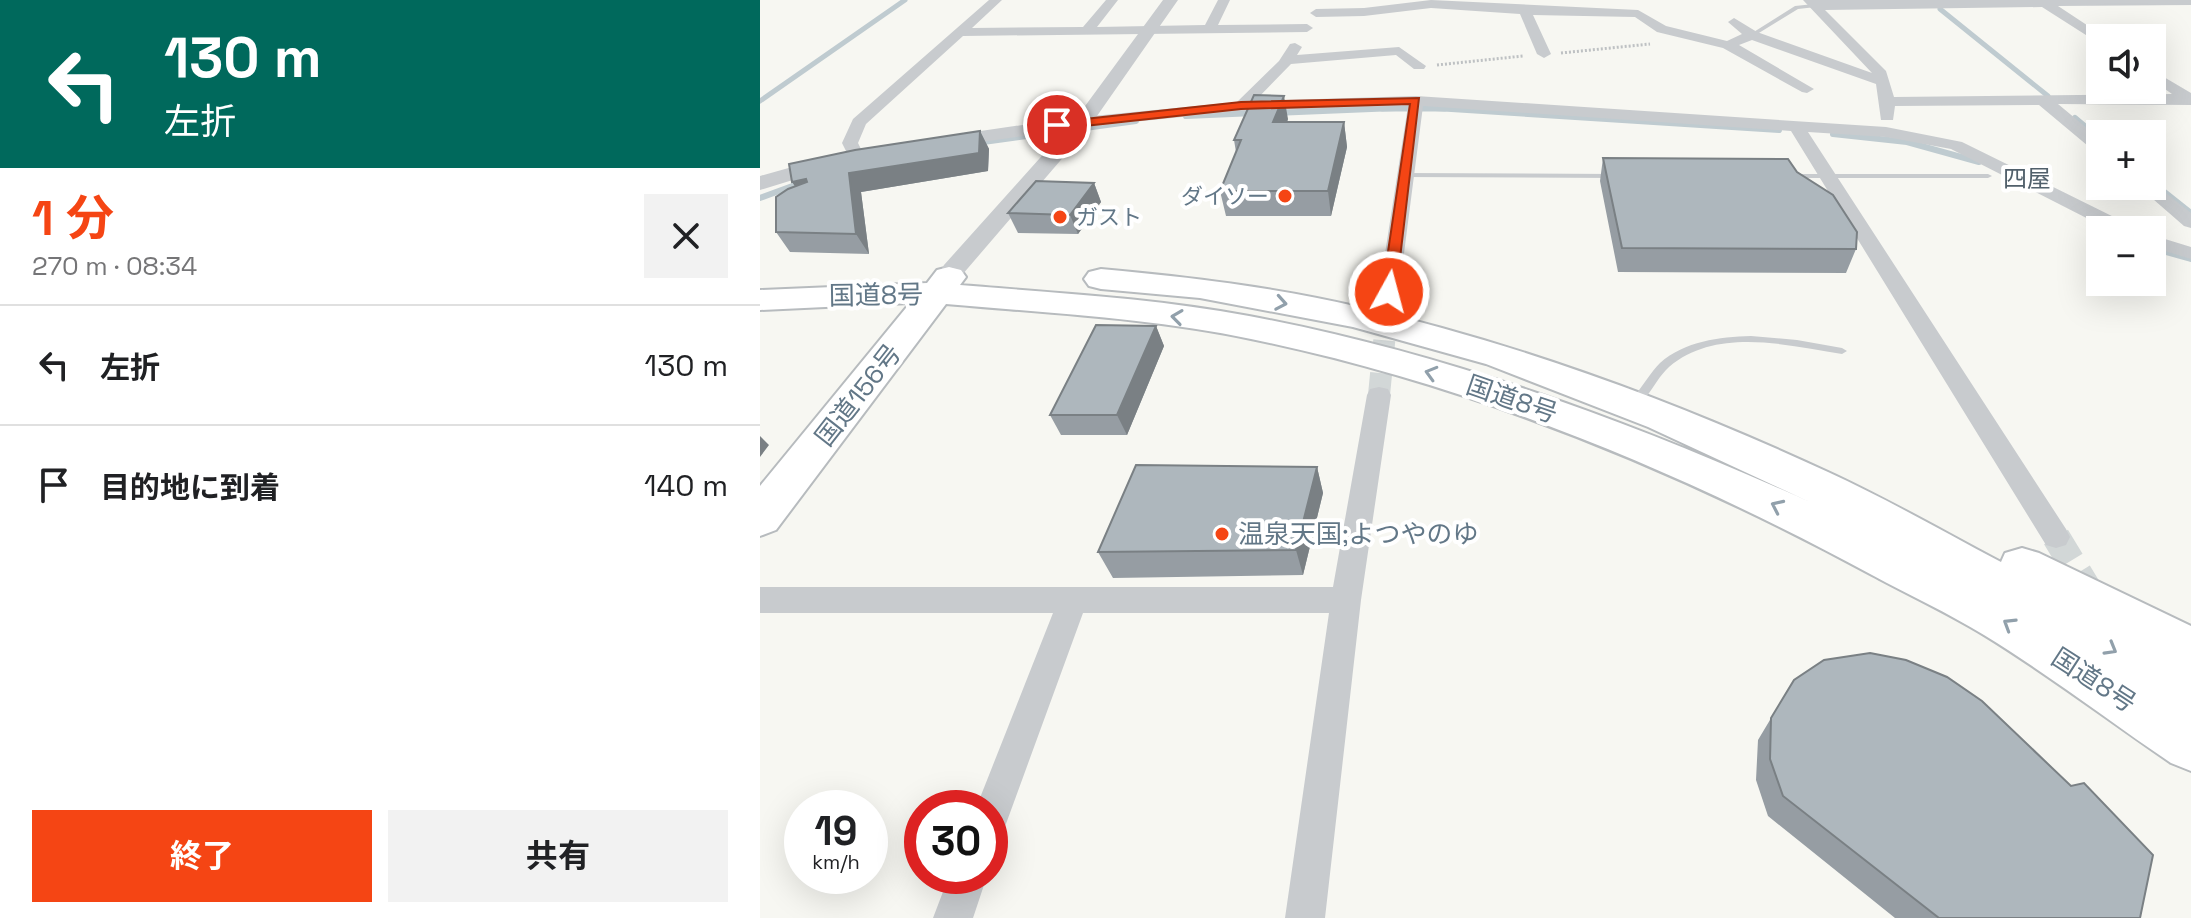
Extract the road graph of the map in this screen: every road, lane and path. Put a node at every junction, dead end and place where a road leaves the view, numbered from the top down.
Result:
1 (996, 0) edge
2 (1112, 0) edge
3 (1171, 0) edge
4 (1224, 0) edge
5 (1326, 0) edge
6 (2041, 1) edge
7 (2191, 1) edge
8 (1812, 3) edge
9 (1525, 11) junction
10 (1316, 13) junction
11 (1734, 22) dead end
12 (1210, 28) junction
13 (1307, 28) junction
14 (1151, 29) junction
15 (1087, 30) junction
16 (2086, 31) edge
17 (959, 32) junction
18 (1752, 35) junction
19 (1728, 45) junction
20 (1544, 54) dead end
21 (1286, 60) junction
22 (1419, 66) dead end
23 (1880, 81) junction
24 (2166, 83) edge
25 (1807, 89) dead end
26 (2042, 99) junction
27 (2190, 99) edge
28 (1887, 102) junction
29 (1241, 106) junction
30 (1414, 107) junction
31 (1079, 127) junction
32 (1799, 131) junction
33 (1886, 132) junction
34 (2086, 135) edge
35 (917, 146) edge
36 (863, 156) joint
37 (1404, 175) junction
38 (1624, 176) edge
39 (1781, 176) edge
40 (1828, 176) junction
41 (1988, 176) dead end
42 (760, 183) edge
43 (2164, 200) edge
44 (2097, 216) edge
45 (2191, 222) edge
46 (2166, 245) edge
47 (2191, 253) edge
48 (760, 275) edge
49 (946, 282) junction
50 (1389, 292) tunnel mouth
51 (760, 300) edge
52 (1842, 351) dead end
53 (1499, 356) junction
54 (1642, 394) junction
55 (1379, 395) tunnel mouth
56 (760, 518) edge
57 (2056, 537) tunnel mouth
58 (760, 600) edge
59 (1073, 600) junction
60 (1346, 600) junction
61 (2191, 651) edge
62 (2191, 696) edge
63 (2191, 744) edge
64 (1001, 790) edge
65 (962, 894) edge
66 (953, 918) edge
67 (1305, 918) edge

1 - 17 street
2 - 15 street
3 - 14 street
4 - 12 street
5 - 10 street
6 - 7 street
6 - 8 street
6 - 16 street
8 - 18 lane
8 - 23 street
9 - 10 street
9 - 19 street
9 - 20 street
10 - 13 street
11 - 18 street
12 - 13 street
12 - 14 street
13 - 21 street
14 - 15 street
14 - 31 street
15 - 17 street
17 - 36 street
18 - 19 street
18 - 23 street
19 - 25 street
21 - 22 street
21 - 29 street
23 - 28 street
24 - 27 street
26 - 27 street
26 - 28 street
26 - 34 street
28 - 33 street
29 - 30 street
29 - 31 street
30 - 32 street
30 - 37 street
31 - 35 street
31 - 49 street
32 - 33 street
32 - 40 street
33 - 44 street
36 - 42 street
37 - 38 lane
37 - 50 street
39 - 40 lane
40 - 41 lane
40 - 57 street
43 - 45 street
46 - 47 street
48 - 49 highway, 国道8号
49 - 51 highway, 国道8号
49 -> 53 highway, 国道8号
49 - 56 highway, 国道156号
63 -> 49 highway, 国道8号
52 - 54 lane
53 - 54 highway
53 -> 62 highway, 国道8号
54 - 61 highway
55 - 60 street
58 - 59 street
59 - 60 street
59 - 64 street
60 - 67 street
65 - 66 street

